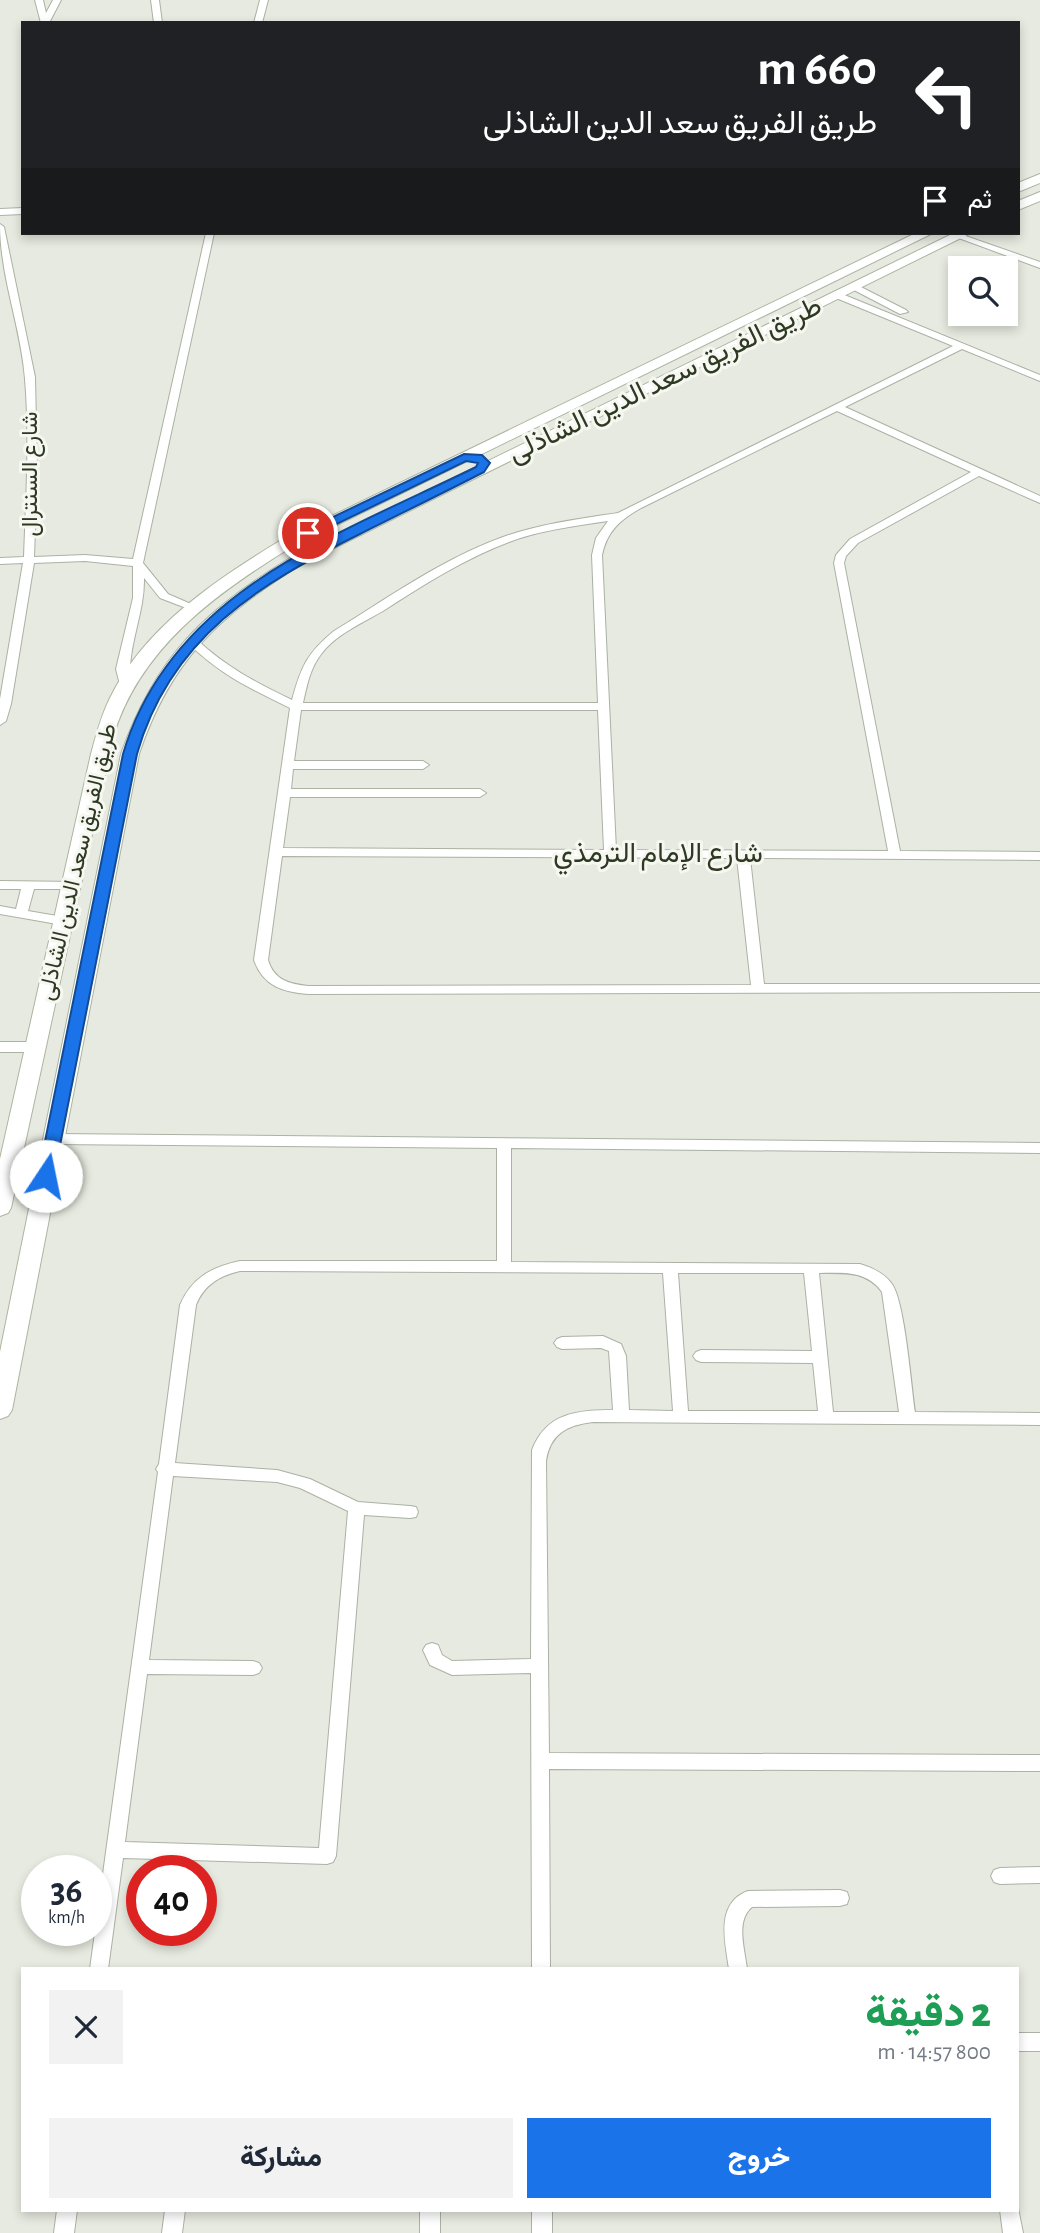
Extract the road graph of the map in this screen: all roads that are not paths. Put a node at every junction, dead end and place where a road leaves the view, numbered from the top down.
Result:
1 (39, 0) edge
2 (57, 0) edge
3 (155, 0) edge
4 (264, 0) edge
5 (45, 21) edge
6 (46, 21) edge
7 (158, 21) edge
8 (259, 21) edge
9 (1040, 178) edge
10 (1020, 187) edge
11 (1040, 196) edge
12 (1020, 205) edge
13 (21, 211) edge
14 (0, 212) edge
15 (0, 227) edge
16 (210, 235) edge
17 (922, 235) edge
18 (960, 235) edge
19 (965, 235) edge
20 (1040, 265) edge
21 (847, 292) junction
22 (891, 307) junction
23 (880, 313) junction
24 (961, 346) junction
25 (1017, 359) junction
26 (1007, 365) junction
27 (1040, 368) edge
28 (1040, 378) edge
29 (836, 407) junction
30 (498, 441) junction
31 (517, 452) junction
32 (464, 457) junction
33 (480, 470) junction
34 (979, 472) junction
35 (1039, 498) edge
36 (620, 516) junction
37 (29, 559) junction
38 (0, 561) edge
39 (138, 563) junction
40 (194, 608) junction
41 (192, 641) junction
42 (125, 687) junction
43 (296, 706) junction
44 (603, 707) junction
45 (0, 721) edge
46 (288, 765) junction
47 (423, 765) dead end
48 (283, 793) junction
49 (481, 793) dead end
50 (89, 802) junction
51 (120, 805) junction
52 (81, 841) junction
53 (111, 844) junction
54 (275, 852) junction
55 (610, 853) junction
56 (743, 854) junction
57 (895, 856) junction
58 (1040, 856) edge
59 (29, 885) junction
60 (73, 885) junction
61 (0, 886) edge
62 (0, 910) edge
63 (21, 912) junction
64 (63, 920) junction
65 (758, 988) junction
66 (1040, 988) edge
67 (0, 1047) edge
68 (35, 1047) junction
69 (53, 1139) junction
70 (504, 1145) junction
71 (1040, 1148) edge
72 (0, 1208) edge
73 (504, 1267) junction
74 (670, 1267) junction
75 (811, 1268) junction
76 (562, 1342) dead end
77 (701, 1356) dead end
78 (820, 1357) junction
79 (3, 1387) edge
80 (0, 1410) edge
81 (621, 1416) junction
82 (681, 1416) junction
83 (826, 1417) junction
84 (908, 1418) junction
85 (1040, 1419) edge
86 (164, 1469) junction
87 (356, 1508) junction
88 (410, 1512) dead end
89 (432, 1650) dead end
90 (539, 1666) junction
91 (140, 1667) junction
92 (253, 1668) dead end
93 (540, 1761) junction
94 (1040, 1763) edge
95 (114, 1850) junction
96 (1040, 1875) edge
97 (1000, 1876) dead end
98 (840, 1898) dead end
99 (99, 1967) edge
100 (541, 1967) edge
101 (738, 1967) edge
102 (1019, 2042) edge
103 (1040, 2042) edge
104 (67, 2212) edge
105 (174, 2212) edge
106 (430, 2212) edge
107 (542, 2212) edge
108 (1010, 2212) edge
109 (64, 2233) edge
110 (172, 2233) edge
111 (429, 2233) edge
112 (542, 2233) edge
113 (1013, 2233) edge

1 - 5 street
2 - 6 street
3 - 7 street
4 - 8 street
9 - 10 street
11 - 12 street
13 - 14 street
15 - 37 street, شارع السنترال
16 - 39 street
17 - 30 street, طريق الفريق سعد الدين الشاذلى
18 - 21 street, طريق الفريق سعد الدين الشاذلى
19 - 20 street
21 - 22 street
21 - 23 street
21 - 31 street, طريق الفريق سعد الدين الشاذلى
22 - 23 street
22 - 25 street
23 - 24 street
24 - 26 street
24 - 29 street
25 - 26 street
25 - 27 street
26 - 28 street
29 - 34 street
29 - 36 street
30 - 31 street
30 - 32 street, طريق الفريق سعد الدين الشاذلى
31 - 33 street, طريق الفريق سعد الدين الشاذلى
32 - 33 street
32 - 40 street, طريق الفريق سعد الدين الشاذلى
33 - 41 street, طريق الفريق سعد الدين الشاذلى
34 - 35 street
34 - 57 street
36 - 43 street
36 - 44 street
37 - 38 street
37 - 39 street
37 - 45 street, شارع السنترال
39 - 40 street
39 - 42 street
40 - 42 street, طريق الفريق سعد الدين الشاذلى
41 - 43 street
41 - 51 street, طريق الفريق سعد الدين الشاذلى
42 - 50 street, طريق الفريق سعد الدين الشاذلى
43 - 44 street
43 - 46 street
44 - 55 street
46 - 47 street
46 - 48 street
48 - 49 street
48 - 54 street
50 - 51 street
50 - 52 street, طريق الفريق سعد الدين الشاذلى
51 - 53 street, طريق الفريق سعد الدين الشاذلى
52 - 53 street
52 - 60 street, طريق الفريق سعد الدين الشاذلى
53 - 69 street, طريق الفريق سعد الدين الشاذلى
54 - 55 street, شارع الإمام الترمذي
54 - 65 street
55 - 56 street, شارع الإمام الترمذي
56 - 57 street, شارع الإمام الترمذي
56 - 65 street
57 - 58 street, شارع الإمام الترمذي
59 - 60 street
59 - 61 street
59 - 63 street
60 - 64 street, طريق الفريق سعد الدين الشاذلى
62 - 63 street
63 - 64 street
64 - 68 street, طريق الفريق سعد الدين الشاذلى
65 - 66 street
67 - 68 street
68 - 72 street, طريق الفريق سعد الدين الشاذلى
69 - 70 street
69 - 79 street, طريق الفريق سعد الدين الشاذلى
70 - 71 street
70 - 73 street
73 - 74 street
73 - 86 street
74 - 75 street
74 - 82 street
75 - 78 street
75 - 84 street
76 - 81 street
77 - 78 street
78 - 83 street
79 - 80 street, طريق الفريق سعد الدين الشاذلى
81 - 82 street
81 - 90 street
82 - 83 street
83 - 84 street
84 - 85 street
86 - 87 street
86 - 91 street
87 - 88 street
87 - 95 street
89 - 90 street
90 - 93 street
91 - 92 street
91 - 95 street
93 - 94 street
93 - 100 street
95 - 99 street
96 - 97 street
98 - 101 street
102 - 103 street
104 - 109 street
105 - 110 street
106 - 111 street
107 - 112 street
108 - 113 street

